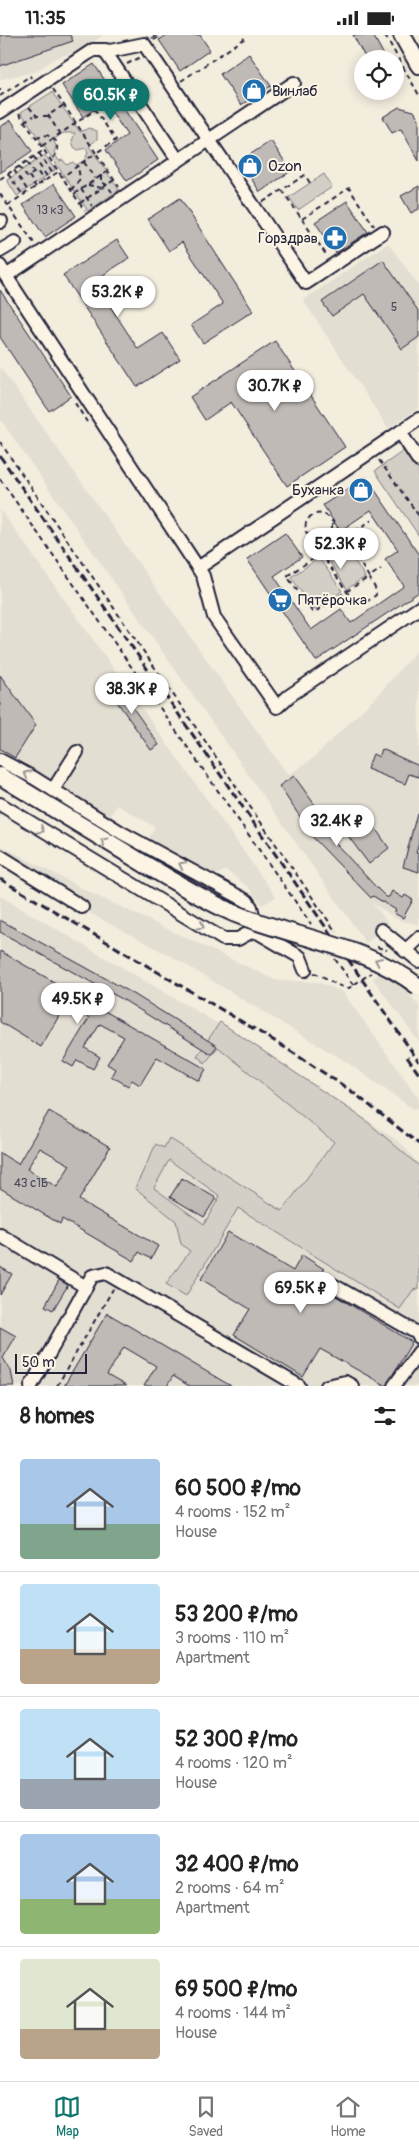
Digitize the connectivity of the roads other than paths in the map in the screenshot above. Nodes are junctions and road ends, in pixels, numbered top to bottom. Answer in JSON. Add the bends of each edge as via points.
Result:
{"nodes":[{"id":1,"x":402,"y":35,"type":"edge"},
{"id":2,"x":104,"y":50,"type":"junction"},
{"id":3,"x":419,"y":65,"type":"edge"},
{"id":4,"x":294,"y":83,"type":"dead end"},
{"id":5,"x":0,"y":112,"type":"edge"},
{"id":6,"x":209,"y":140,"type":"junction"},
{"id":7,"x":178,"y":160,"type":"junction"},
{"id":8,"x":381,"y":233,"type":"road end"},
{"id":9,"x":15,"y":241,"type":"dead end"},
{"id":10,"x":0,"y":251,"type":"edge"},
{"id":11,"x":3,"y":271,"type":"edge"},
{"id":12,"x":419,"y":419,"type":"edge"},
{"id":13,"x":400,"y":432,"type":"junction"},
{"id":14,"x":419,"y":461,"type":"edge"},
{"id":15,"x":198,"y":568,"type":"junction"},
{"id":16,"x":419,"y":608,"type":"edge"},
{"id":17,"x":77,"y":752,"type":"dead end"},
{"id":18,"x":0,"y":761,"type":"edge"},
{"id":19,"x":0,"y":775,"type":"edge"},
{"id":20,"x":53,"y":789,"type":"junction"},
{"id":21,"x":0,"y":804,"type":"edge"},
{"id":22,"x":0,"y":856,"type":"edge"},
{"id":23,"x":82,"y":907,"type":"dead end"},
{"id":24,"x":250,"y":930,"type":"junction"},
{"id":25,"x":381,"y":930,"type":"dead end"},
{"id":26,"x":419,"y":938,"type":"edge"},
{"id":27,"x":403,"y":950,"type":"junction"},
{"id":28,"x":419,"y":961,"type":"edge"},
{"id":29,"x":305,"y":970,"type":"road end"},
{"id":30,"x":419,"y":987,"type":"edge"},
{"id":31,"x":0,"y":1235,"type":"edge"},
{"id":32,"x":332,"y":1285,"type":"dead end"},
{"id":33,"x":86,"y":1287,"type":"junction"},
{"id":34,"x":419,"y":1337,"type":"edge"},
{"id":35,"x":419,"y":1352,"type":"edge"},
{"id":36,"x":31,"y":1386,"type":"edge"},
{"id":37,"x":299,"y":1386,"type":"edge"},
{"id":38,"x":328,"y":1386,"type":"edge"},
{"id":39,"x":352,"y":1386,"type":"edge"},
{"id":40,"x":394,"y":1386,"type":"edge"}],
"edges":[{"from":1,"to":3,"type":"main road"},
{"from":2,"to":5,"type":"street","via":[[93,50]]},
{"from":2,"to":6,"type":"street","via":[[144,43]]},
{"from":2,"to":7,"type":"street"},
{"from":4,"to":6,"type":"street"},
{"from":6,"to":7,"type":"street"},
{"from":6,"to":8,"type":"street","via":[[306,283]]},
{"from":7,"to":11,"type":"street","via":[[92,214],[40,253]]},
{"from":9,"to":10,"type":"street"},
{"from":11,"to":15,"type":"street"},
{"from":12,"to":13,"type":"street"},
{"from":13,"to":14,"type":"street"},
{"from":13,"to":15,"type":"street"},
{"from":15,"to":16,"type":"street","via":[[214,617],[277,707]]},
{"from":17,"to":20,"type":"street"},
{"from":20,"to":18,"type":"street","one_way":true},
{"from":30,"to":19,"type":"main road","one_way":true,"bridge":true,"via":[[388,966],[355,951],[236,914],[146,865]]},
{"from":24,"to":20,"type":"street","one_way":true,"via":[[254,923],[253,911],[244,899],[122,833]]},
{"from":21,"to":24,"type":"street","one_way":true,"via":[[219,937],[234,940],[242,938]]},
{"from":22,"to":23,"type":"street"},
{"from":24,"to":29,"type":"street","via":[[300,957]]},
{"from":25,"to":27,"type":"street"},
{"from":26,"to":27,"type":"street"},
{"from":27,"to":28,"type":"street"},
{"from":31,"to":33,"type":"street"},
{"from":32,"to":34,"type":"street"},
{"from":33,"to":36,"type":"street"},
{"from":33,"to":37,"type":"street","via":[[92,1276],[106,1273]]},
{"from":35,"to":40,"type":"street"},
{"from":38,"to":39,"type":"street","via":[[345,1382]]}]}
